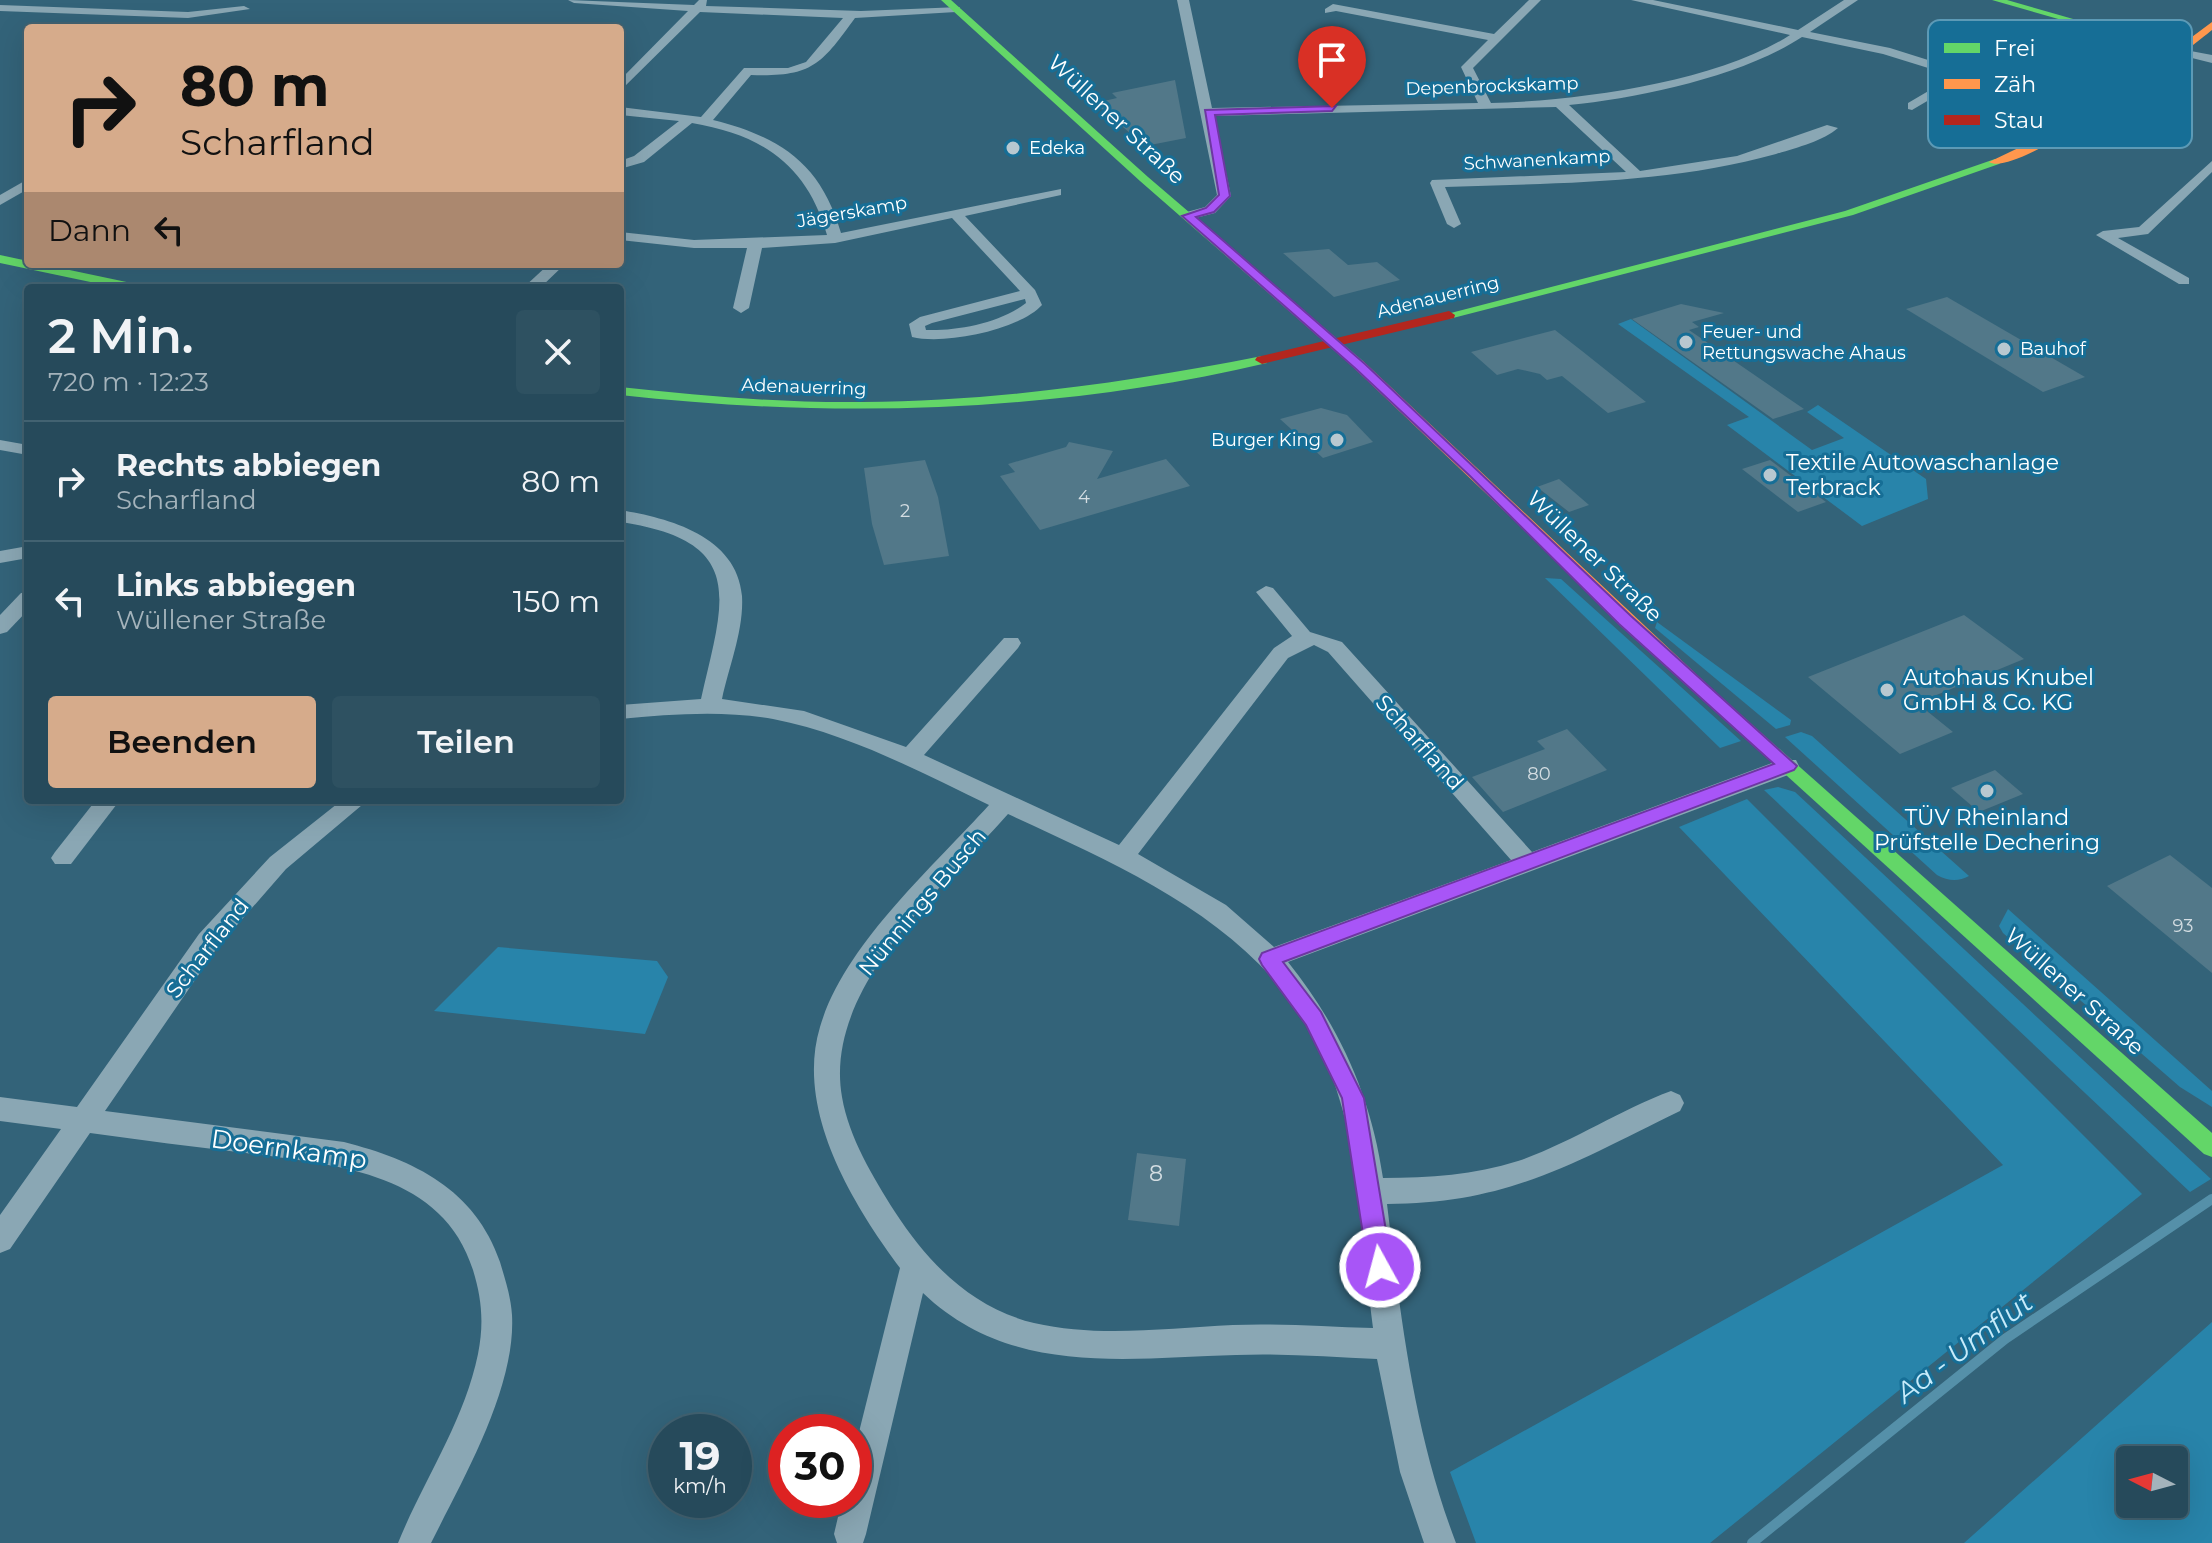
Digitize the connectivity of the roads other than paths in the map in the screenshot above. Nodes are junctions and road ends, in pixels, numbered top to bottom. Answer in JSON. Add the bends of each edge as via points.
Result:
{"nodes":[{"id":1,"x":574,"y":0,"type":"edge"},
{"id":2,"x":1183,"y":0,"type":"edge"},
{"id":3,"x":1535,"y":0,"type":"edge"},
{"id":4,"x":1637,"y":0,"type":"edge"},
{"id":5,"x":1852,"y":0,"type":"edge"},
{"id":6,"x":1997,"y":0,"type":"edge"},
{"id":7,"x":702,"y":4,"type":"edge"},
{"id":8,"x":951,"y":4,"type":"edge"},
{"id":9,"x":245,"y":5,"type":"edge"},
{"id":10,"x":3,"y":10,"type":"edge"},
{"id":11,"x":1329,"y":11,"type":"dead end"},
{"id":12,"x":851,"y":16,"type":"junction"},
{"id":13,"x":254,"y":19,"type":"dead end"},
{"id":14,"x":2069,"y":20,"type":"edge"},
{"id":15,"x":2212,"y":25,"type":"edge"},
{"id":16,"x":1801,"y":33,"type":"junction"},
{"id":17,"x":1495,"y":38,"type":"junction"},
{"id":18,"x":2192,"y":44,"type":"edge"},
{"id":19,"x":2192,"y":54,"type":"edge"},
{"id":20,"x":2212,"y":59,"type":"edge"},
{"id":21,"x":1928,"y":64,"type":"edge"},
{"id":22,"x":624,"y":83,"type":"edge"},
{"id":23,"x":1928,"y":97,"type":"edge"},
{"id":24,"x":1559,"y":103,"type":"junction"},
{"id":25,"x":1486,"y":106,"type":"junction"},
{"id":26,"x":1912,"y":106,"type":"dead end"},
{"id":27,"x":624,"y":111,"type":"edge"},
{"id":28,"x":1209,"y":112,"type":"junction"},
{"id":29,"x":697,"y":120,"type":"junction"},
{"id":30,"x":1832,"y":128,"type":"dead end"},
{"id":31,"x":2031,"y":148,"type":"edge"},
{"id":32,"x":624,"y":164,"type":"edge"},
{"id":33,"x":2212,"y":165,"type":"edge"},
{"id":34,"x":1635,"y":173,"type":"junction"},
{"id":35,"x":24,"y":186,"type":"edge"},
{"id":36,"x":1056,"y":192,"type":"dead end"},
{"id":37,"x":0,"y":201,"type":"edge"},
{"id":38,"x":956,"y":214,"type":"junction"},
{"id":39,"x":1188,"y":216,"type":"junction"},
{"id":40,"x":1454,"y":224,"type":"dead end"},
{"id":41,"x":2143,"y":231,"type":"junction"},
{"id":42,"x":624,"y":236,"type":"edge"},
{"id":43,"x":835,"y":239,"type":"junction"},
{"id":44,"x":755,"y":245,"type":"junction"},
{"id":45,"x":2128,"y":252,"type":"junction"},
{"id":46,"x":0,"y":259,"type":"edge"},
{"id":47,"x":24,"y":264,"type":"edge"},
{"id":48,"x":42,"y":268,"type":"edge"},
{"id":49,"x":554,"y":268,"type":"edge"},
{"id":50,"x":2184,"y":281,"type":"dead end"},
{"id":51,"x":117,"y":284,"type":"edge"},
{"id":52,"x":536,"y":284,"type":"edge"},
{"id":53,"x":1030,"y":293,"type":"junction"},
{"id":54,"x":741,"y":308,"type":"dead end"},
{"id":55,"x":1335,"y":343,"type":"junction"},
{"id":56,"x":624,"y":391,"type":"edge"},
{"id":57,"x":0,"y":445,"type":"edge"},
{"id":58,"x":24,"y":449,"type":"edge"},
{"id":59,"x":624,"y":517,"type":"edge"},
{"id":60,"x":24,"y":553,"type":"edge"},
{"id":61,"x":0,"y":557,"type":"edge"},
{"id":62,"x":1266,"y":592,"type":"dead end"},
{"id":63,"x":24,"y":602,"type":"edge"},
{"id":64,"x":0,"y":627,"type":"edge"},
{"id":65,"x":1303,"y":637,"type":"junction"},
{"id":66,"x":1011,"y":643,"type":"dead end"},
{"id":67,"x":710,"y":705,"type":"junction"},
{"id":68,"x":624,"y":712,"type":"edge"},
{"id":69,"x":909,"y":758,"type":"junction"},
{"id":70,"x":1788,"y":766,"type":"junction"},
{"id":71,"x":1005,"y":803,"type":"junction"},
{"id":72,"x":106,"y":804,"type":"edge"},
{"id":73,"x":349,"y":804,"type":"edge"},
{"id":74,"x":1122,"y":857,"type":"junction"},
{"id":75,"x":63,"y":858,"type":"dead end"},
{"id":76,"x":1528,"y":863,"type":"junction"},
{"id":77,"x":1269,"y":959,"type":"junction"},
{"id":78,"x":1671,"y":1103,"type":"dead end"},
{"id":79,"x":0,"y":1109,"type":"edge"},
{"id":80,"x":84,"y":1119,"type":"junction"},
{"id":81,"x":2212,"y":1147,"type":"edge"},
{"id":82,"x":1371,"y":1191,"type":"junction"},
{"id":83,"x":0,"y":1239,"type":"edge"},
{"id":84,"x":915,"y":1266,"type":"junction"},
{"id":85,"x":1393,"y":1344,"type":"junction"},
{"id":86,"x":850,"y":1534,"type":"dead end"},
{"id":87,"x":414,"y":1543,"type":"edge"},
{"id":88,"x":1440,"y":1543,"type":"edge"}],
"edges":[{"from":1,"to":7,"type":"street"},
{"from":2,"to":28,"type":"street"},
{"from":3,"to":17,"type":"street"},
{"from":4,"to":16,"type":"street"},
{"from":5,"to":16,"type":"street","name":"Depenbrockskamp"},
{"from":6,"to":14,"type":"main road"},
{"from":7,"to":12,"type":"street"},
{"from":7,"to":22,"type":"street"},
{"from":8,"to":12,"type":"street"},
{"from":8,"to":39,"type":"main road","name":"Wüllener Straße"},
{"from":9,"to":10,"type":"street","via":[[177,15]]},
{"from":9,"to":13,"type":"street"},
{"from":11,"to":17,"type":"street","via":[[1333,7]]},
{"from":12,"to":29,"type":"street","via":[[811,67],[786,73],[748,71]]},
{"from":15,"to":18,"type":"main road","name":"Adenauerring"},
{"from":16,"to":21,"type":"street"},
{"from":16,"to":24,"type":"street","name":"Depenbrockskamp","via":[[1730,68],[1643,90]]},
{"from":17,"to":25,"type":"street","via":[[1467,67]]},
{"from":19,"to":20,"type":"street"},
{"from":23,"to":26,"type":"street"},
{"from":24,"to":25,"type":"street","name":"Depenbrockskamp"},
{"from":24,"to":34,"type":"street","name":"Schwanenkamp"},
{"from":25,"to":28,"type":"street","name":"Depenbrockskamp"},
{"from":27,"to":29,"type":"street"},
{"from":28,"to":39,"type":"street","via":[[1224,196],[1210,210]]},
{"from":29,"to":32,"type":"street"},
{"from":29,"to":43,"type":"street","via":[[752,137],[788,156],[815,185]]},
{"from":30,"to":34,"type":"street","name":"Schwanenkamp","via":[[1746,157]]},
{"from":31,"to":55,"type":"main road","name":"Adenauerring","via":[[1911,193],[1747,239]]},
{"from":33,"to":41,"type":"street"},
{"from":34,"to":40,"type":"street","name":"Schwanenkamp","via":[[1437,183]]},
{"from":35,"to":37,"type":"street"},
{"from":36,"to":38,"type":"street","name":"Jägerskamp"},
{"from":38,"to":43,"type":"street","name":"Jägerskamp"},
{"from":38,"to":53,"type":"street"},
{"from":39,"to":55,"type":"main road","name":"Wüllener Straße"},
{"from":41,"to":45,"type":"street","via":[[2140,250]]},
{"from":41,"to":45,"type":"street","via":[[2103,235]]},
{"from":42,"to":44,"type":"street","name":"Jägerskamp"},
{"from":43,"to":44,"type":"street","name":"Jägerskamp"},
{"from":44,"to":54,"type":"street"},
{"from":45,"to":50,"type":"street"},
{"from":46,"to":47,"type":"main road"},
{"from":48,"to":51,"type":"main road"},
{"from":49,"to":52,"type":"street"},
{"from":53,"to":53,"type":"street","via":[[1034,305],[1018,316],[937,337],[915,329],[926,320]]},
{"from":55,"to":56,"type":"main road","name":"Adenauerring","via":[[1110,389],[923,407],[767,408]]},
{"from":55,"to":70,"type":"main road","name":"Wüllener Straße","via":[[1625,620]]},
{"from":57,"to":58,"type":"street"},
{"from":59,"to":67,"type":"street","via":[[662,524],[698,541],[729,579],[730,611]]},
{"from":60,"to":61,"type":"street"},
{"from":62,"to":65,"type":"street","name":"Scharfland"},
{"from":63,"to":64,"type":"street"},
{"from":65,"to":74,"type":"street","via":[[1281,653]]},
{"from":65,"to":76,"type":"street","name":"Scharfland","via":[[1320,637],[1335,647]]},
{"from":66,"to":69,"type":"street"},
{"from":67,"to":68,"type":"street"},
{"from":67,"to":69,"type":"street","via":[[802,719]]},
{"from":69,"to":71,"type":"street"},
{"from":70,"to":76,"type":"street"},
{"from":70,"to":81,"type":"main road","name":"Wüllener Straße"},
{"from":71,"to":74,"type":"street"},
{"from":71,"to":84,"type":"street","name":"Nünnings Busch","via":[[878,951],[836,1017],[827,1064],[831,1109],[852,1162]]},
{"from":72,"to":75,"type":"street"},
{"from":73,"to":80,"type":"street","name":"Scharfland","via":[[278,863],[208,941]]},
{"from":74,"to":77,"type":"street","via":[[1212,909]]},
{"from":76,"to":77,"type":"street"},
{"from":77,"to":82,"type":"street","via":[[1313,1018],[1353,1098]]},
{"from":78,"to":82,"type":"street","via":[[1511,1176],[1428,1191]]},
{"from":79,"to":80,"type":"street"},
{"from":80,"to":83,"type":"street","name":"Scharfland"},
{"from":80,"to":87,"type":"street","name":"Doernkamp","via":[[384,1164],[434,1188],[465,1220],[486,1258],[498,1326],[469,1426]]},
{"from":82,"to":85,"type":"street"},
{"from":84,"to":85,"type":"street","name":"Nünnings Busch","via":[[968,1312],[999,1328],[1062,1343]]},
{"from":84,"to":86,"type":"street"},
{"from":85,"to":88,"type":"street","via":[[1401,1420],[1419,1492]]}]}
